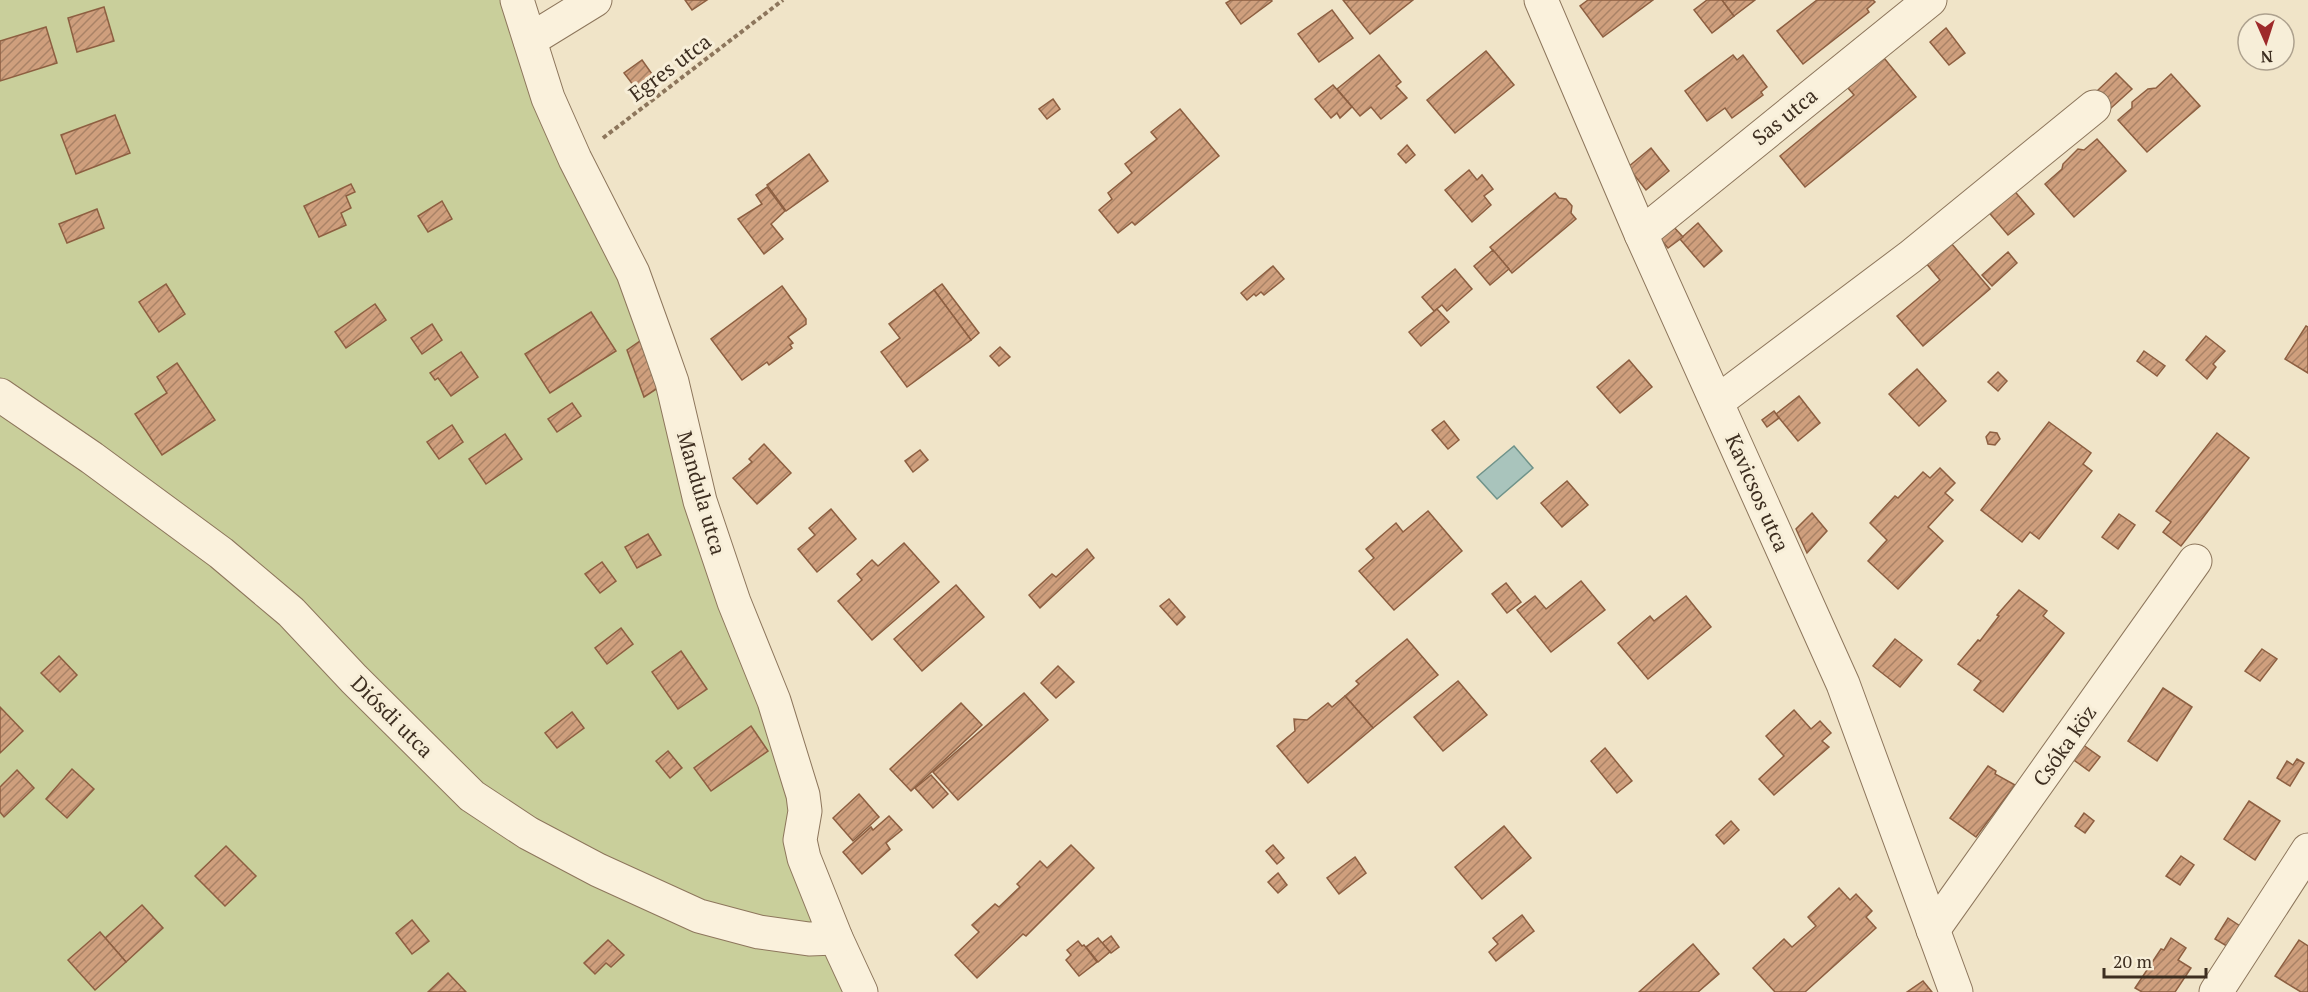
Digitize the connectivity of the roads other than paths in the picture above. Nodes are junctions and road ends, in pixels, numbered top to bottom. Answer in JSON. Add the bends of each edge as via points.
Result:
{"nodes":[{"id":1,"x":517,"y":0,"type":"edge"},
{"id":2,"x":595,"y":0,"type":"edge"},
{"id":3,"x":1541,"y":0,"type":"edge"},
{"id":4,"x":1930,"y":0,"type":"edge"},
{"id":5,"x":530,"y":40,"type":"junction"},
{"id":6,"x":2094,"y":107,"type":"dead end"},
{"id":7,"x":1641,"y":234,"type":"junction"},
{"id":8,"x":0,"y":395,"type":"edge"},
{"id":9,"x":1717,"y":402,"type":"junction"},
{"id":10,"x":2195,"y":561,"type":"dead end"},
{"id":11,"x":2308,"y":850,"type":"edge"},
{"id":12,"x":1933,"y":930,"type":"junction"},
{"id":13,"x":836,"y":938,"type":"junction"},
{"id":14,"x":861,"y":992,"type":"edge"},
{"id":15,"x":1956,"y":992,"type":"edge"},
{"id":16,"x":2216,"y":992,"type":"edge"}],
"edges":[{"from":1,"to":5,"type":"street","name":"Mandula utca"},
{"from":2,"to":5,"type":"street"},
{"from":3,"to":7,"type":"street","name":"Kavicsos utca"},
{"from":4,"to":7,"type":"street","name":"Sas utca"},
{"from":5,"to":13,"type":"street","name":"Mandula utca","via":[[548,98],[633,273],[672,382],[700,501],[734,602],[774,701],[803,795],[802,849]]},
{"from":6,"to":9,"type":"street","via":[[1910,257]]},
{"from":7,"to":9,"type":"street","name":"Kavicsos utca"},
{"from":8,"to":13,"type":"street","name":"Diósdi utca","via":[[221,553],[291,612],[472,796],[528,833],[699,916],[759,932],[809,939]]},
{"from":9,"to":12,"type":"street","name":"Kavicsos utca","via":[[1843,684]]},
{"from":10,"to":12,"type":"street","name":"Csóka köz"},
{"from":11,"to":16,"type":"street"},
{"from":12,"to":15,"type":"street","name":"Kavicsos utca"},
{"from":13,"to":14,"type":"street","name":"Mandula utca"}]}
